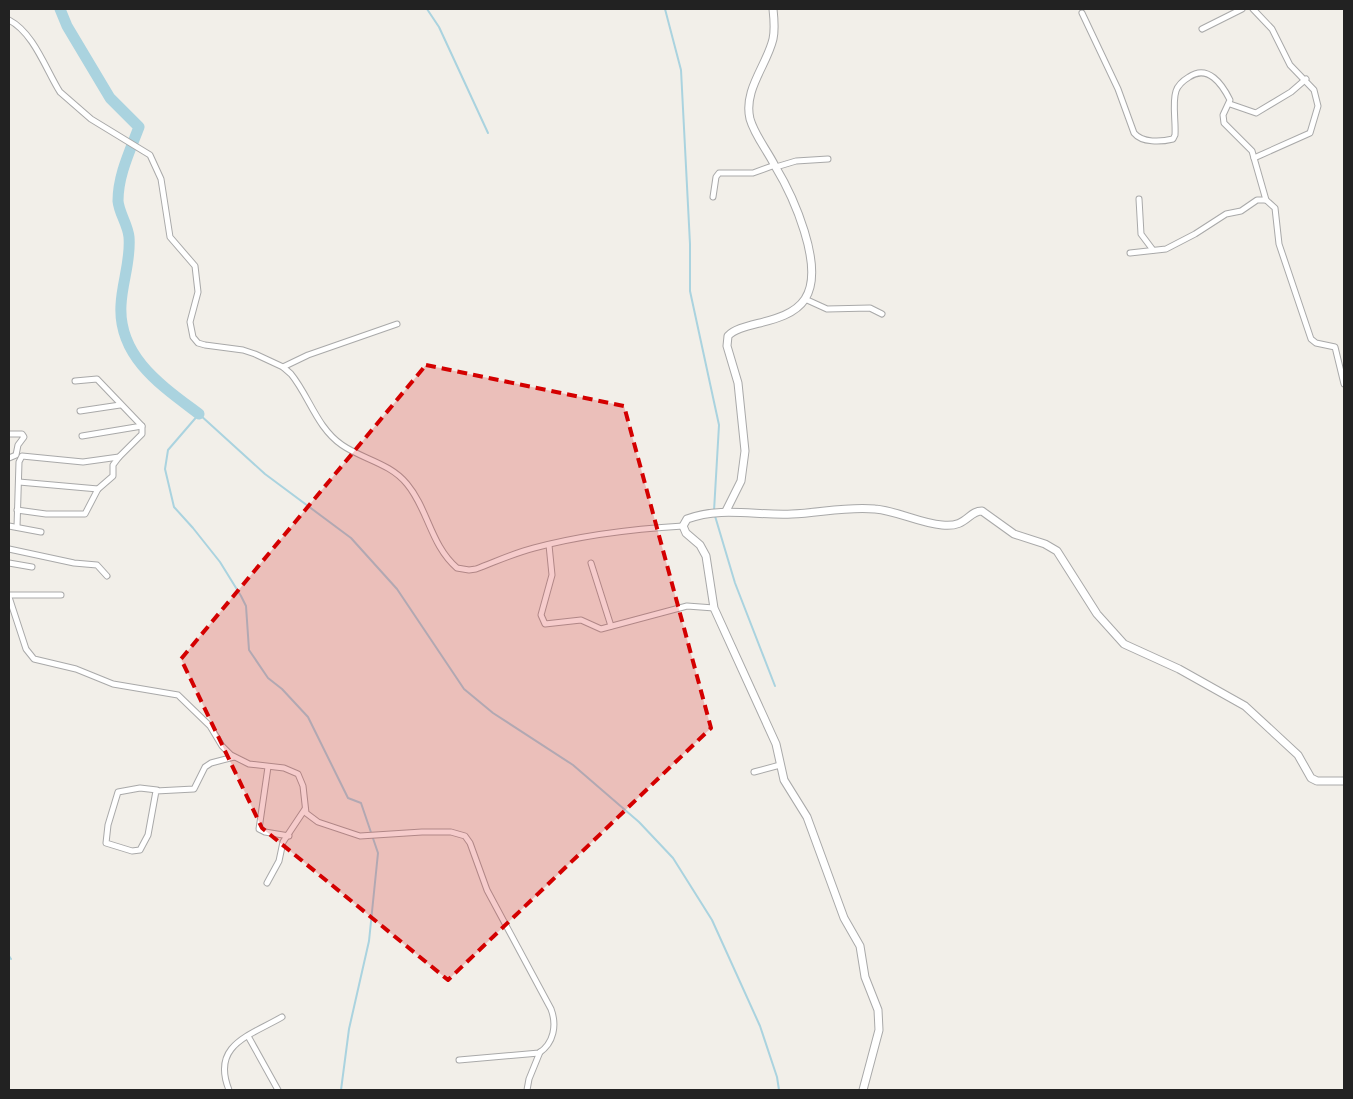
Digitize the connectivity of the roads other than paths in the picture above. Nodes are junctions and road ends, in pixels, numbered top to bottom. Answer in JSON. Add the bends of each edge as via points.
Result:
{"nodes":[{"id":1,"x":773,"y":9,"type":"edge"},
{"id":2,"x":1242,"y":9,"type":"edge"},
{"id":3,"x":1253,"y":9,"type":"edge"},
{"id":4,"x":1082,"y":13,"type":"dead end"},
{"id":5,"x":9,"y":20,"type":"edge"},
{"id":6,"x":1202,"y":29,"type":"dead end"},
{"id":7,"x":1306,"y":79,"type":"junction"},
{"id":8,"x":1230,"y":104,"type":"junction"},
{"id":9,"x":1254,"y":158,"type":"junction"},
{"id":10,"x":828,"y":159,"type":"dead end"},
{"id":11,"x":776,"y":166,"type":"junction"},
{"id":12,"x":713,"y":197,"type":"dead end"},
{"id":13,"x":1139,"y":199,"type":"dead end"},
{"id":14,"x":1266,"y":200,"type":"junction"},
{"id":15,"x":1153,"y":250,"type":"junction"},
{"id":16,"x":1130,"y":253,"type":"dead end"},
{"id":17,"x":805,"y":299,"type":"junction"},
{"id":18,"x":882,"y":314,"type":"dead end"},
{"id":19,"x":397,"y":324,"type":"dead end"},
{"id":20,"x":283,"y":367,"type":"junction"},
{"id":21,"x":75,"y":381,"type":"dead end"},
{"id":22,"x":1344,"y":384,"type":"edge"},
{"id":23,"x":120,"y":405,"type":"junction"},
{"id":24,"x":80,"y":411,"type":"dead end"},
{"id":25,"x":142,"y":426,"type":"junction"},
{"id":26,"x":9,"y":434,"type":"edge"},
{"id":27,"x":82,"y":436,"type":"dead end"},
{"id":28,"x":119,"y":457,"type":"junction"},
{"id":29,"x":9,"y":458,"type":"edge"},
{"id":30,"x":18,"y":482,"type":"junction"},
{"id":31,"x":98,"y":489,"type":"junction"},
{"id":32,"x":17,"y":510,"type":"junction"},
{"id":33,"x":722,"y":512,"type":"junction"},
{"id":34,"x":9,"y":526,"type":"edge"},
{"id":35,"x":683,"y":526,"type":"junction"},
{"id":36,"x":17,"y":527,"type":"junction"},
{"id":37,"x":41,"y":532,"type":"dead end"},
{"id":38,"x":548,"y":545,"type":"junction"},
{"id":39,"x":9,"y":549,"type":"edge"},
{"id":40,"x":9,"y":563,"type":"edge"},
{"id":41,"x":592,"y":563,"type":"dead end"},
{"id":42,"x":32,"y":567,"type":"dead end"},
{"id":43,"x":107,"y":576,"type":"dead end"},
{"id":44,"x":61,"y":595,"type":"dead end"},
{"id":45,"x":9,"y":596,"type":"edge"},
{"id":46,"x":714,"y":608,"type":"junction"},
{"id":47,"x":611,"y":626,"type":"junction"},
{"id":48,"x":234,"y":757,"type":"junction"},
{"id":49,"x":780,"y":765,"type":"junction"},
{"id":50,"x":268,"y":767,"type":"junction"},
{"id":51,"x":754,"y":772,"type":"dead end"},
{"id":52,"x":1344,"y":781,"type":"edge"},
{"id":53,"x":157,"y":790,"type":"junction"},
{"id":54,"x":305,"y":809,"type":"junction"},
{"id":55,"x":289,"y":836,"type":"junction"},
{"id":56,"x":267,"y":883,"type":"dead end"},
{"id":57,"x":282,"y":1017,"type":"dead end"},
{"id":58,"x":248,"y":1036,"type":"junction"},
{"id":59,"x":540,"y":1052,"type":"junction"},
{"id":60,"x":459,"y":1060,"type":"dead end"},
{"id":61,"x":229,"y":1090,"type":"edge"},
{"id":62,"x":278,"y":1090,"type":"edge"},
{"id":63,"x":527,"y":1090,"type":"edge"},
{"id":64,"x":863,"y":1090,"type":"edge"}],
"edges":[{"from":1,"to":11,"type":"street","via":[[773,38],[753,89],[749,114],[755,131]]},
{"from":2,"to":6,"type":"street"},
{"from":3,"to":7,"type":"street","via":[[1272,29],[1290,65]]},
{"from":4,"to":8,"type":"street","via":[[1138,138],[1173,139],[1175,93],[1181,83],[1193,74],[1206,72],[1212,75],[1227,94]]},
{"from":5,"to":20,"type":"street","via":[[26,36],[67,99],[91,119],[150,155],[161,179],[170,237],[195,266],[198,292],[190,322],[193,338],[206,345],[243,350]]},
{"from":7,"to":8,"type":"street","via":[[1256,113]]},
{"from":7,"to":9,"type":"street","via":[[1314,90],[1318,105],[1311,132]]},
{"from":8,"to":9,"type":"street","via":[[1223,114],[1224,123],[1248,147]]},
{"from":9,"to":14,"type":"street"},
{"from":10,"to":11,"type":"street"},
{"from":11,"to":12,"type":"street","via":[[753,173],[719,173]]},
{"from":11,"to":17,"type":"street","via":[[792,199],[810,252],[811,272]]},
{"from":13,"to":15,"type":"street","via":[[1141,234]]},
{"from":14,"to":15,"type":"street","via":[[1257,200],[1241,211],[1226,214],[1170,247]]},
{"from":14,"to":22,"type":"street","via":[[1275,208],[1279,244],[1311,339],[1335,347]]},
{"from":15,"to":16,"type":"street"},
{"from":17,"to":18,"type":"street","via":[[827,309],[870,308]]},
{"from":17,"to":33,"type":"street","via":[[776,318],[734,330],[728,336],[727,346],[738,384],[745,451],[741,481]]},
{"from":19,"to":20,"type":"street"},
{"from":20,"to":38,"type":"street","via":[[300,385],[330,434],[342,444],[391,470],[406,483],[438,543],[457,568],[476,569],[525,550]]},
{"from":21,"to":23,"type":"street","via":[[97,379]]},
{"from":23,"to":24,"type":"street"},
{"from":23,"to":25,"type":"street"},
{"from":25,"to":27,"type":"street"},
{"from":25,"to":28,"type":"street","via":[[142,434]]},
{"from":26,"to":29,"type":"street","via":[[22,434],[24,437],[16,455]]},
{"from":28,"to":30,"type":"street","via":[[83,462],[22,456]]},
{"from":28,"to":31,"type":"street","via":[[112,476]]},
{"from":30,"to":31,"type":"street"},
{"from":30,"to":32,"type":"street"},
{"from":31,"to":32,"type":"street","via":[[85,514]]},
{"from":32,"to":36,"type":"street"},
{"from":33,"to":35,"type":"street","via":[[686,519]]},
{"from":33,"to":52,"type":"street","via":[[792,514],[873,508],[949,526],[961,524],[974,513],[982,511],[1014,534],[1057,551],[1097,614],[1124,644],[1169,664],[1245,706],[1298,755],[1311,778],[1316,781]]},
{"from":34,"to":36,"type":"street"},
{"from":35,"to":38,"type":"street","via":[[612,533]]},
{"from":35,"to":46,"type":"street","via":[[706,556]]},
{"from":36,"to":37,"type":"street"},
{"from":38,"to":47,"type":"street","via":[[552,575],[541,615],[543,623],[576,620],[601,629]]},
{"from":39,"to":43,"type":"street","via":[[97,565]]},
{"from":40,"to":42,"type":"street"},
{"from":41,"to":47,"type":"street"},
{"from":44,"to":45,"type":"street"},
{"from":45,"to":48,"type":"street","via":[[26,649],[34,659],[76,669],[113,684],[178,695],[210,726],[222,746]]},
{"from":46,"to":47,"type":"street","via":[[687,606]]},
{"from":46,"to":49,"type":"street","via":[[774,739]]},
{"from":48,"to":50,"type":"street"},
{"from":48,"to":53,"type":"street","via":[[205,767],[192,790]]},
{"from":49,"to":51,"type":"street"},
{"from":49,"to":64,"type":"street","via":[[784,780],[810,824],[844,918],[860,946],[865,978],[878,1010],[879,1030]]},
{"from":50,"to":54,"type":"street","via":[[291,769],[298,774],[303,786]]},
{"from":50,"to":55,"type":"street","via":[[259,829]]},
{"from":53,"to":53,"type":"street","via":[[148,835],[140,850],[132,851],[106,843],[118,792],[140,788]]},
{"from":54,"to":55,"type":"street"},
{"from":54,"to":59,"type":"street","via":[[318,822],[364,836],[451,832],[467,839],[487,890],[553,1014],[554,1030]]},
{"from":55,"to":56,"type":"street","via":[[283,842],[278,862]]},
{"from":57,"to":58,"type":"street"},
{"from":58,"to":61,"type":"street","via":[[232,1047],[225,1060],[224,1078]]},
{"from":58,"to":62,"type":"street"},
{"from":59,"to":60,"type":"street"},
{"from":59,"to":63,"type":"street"}]}
